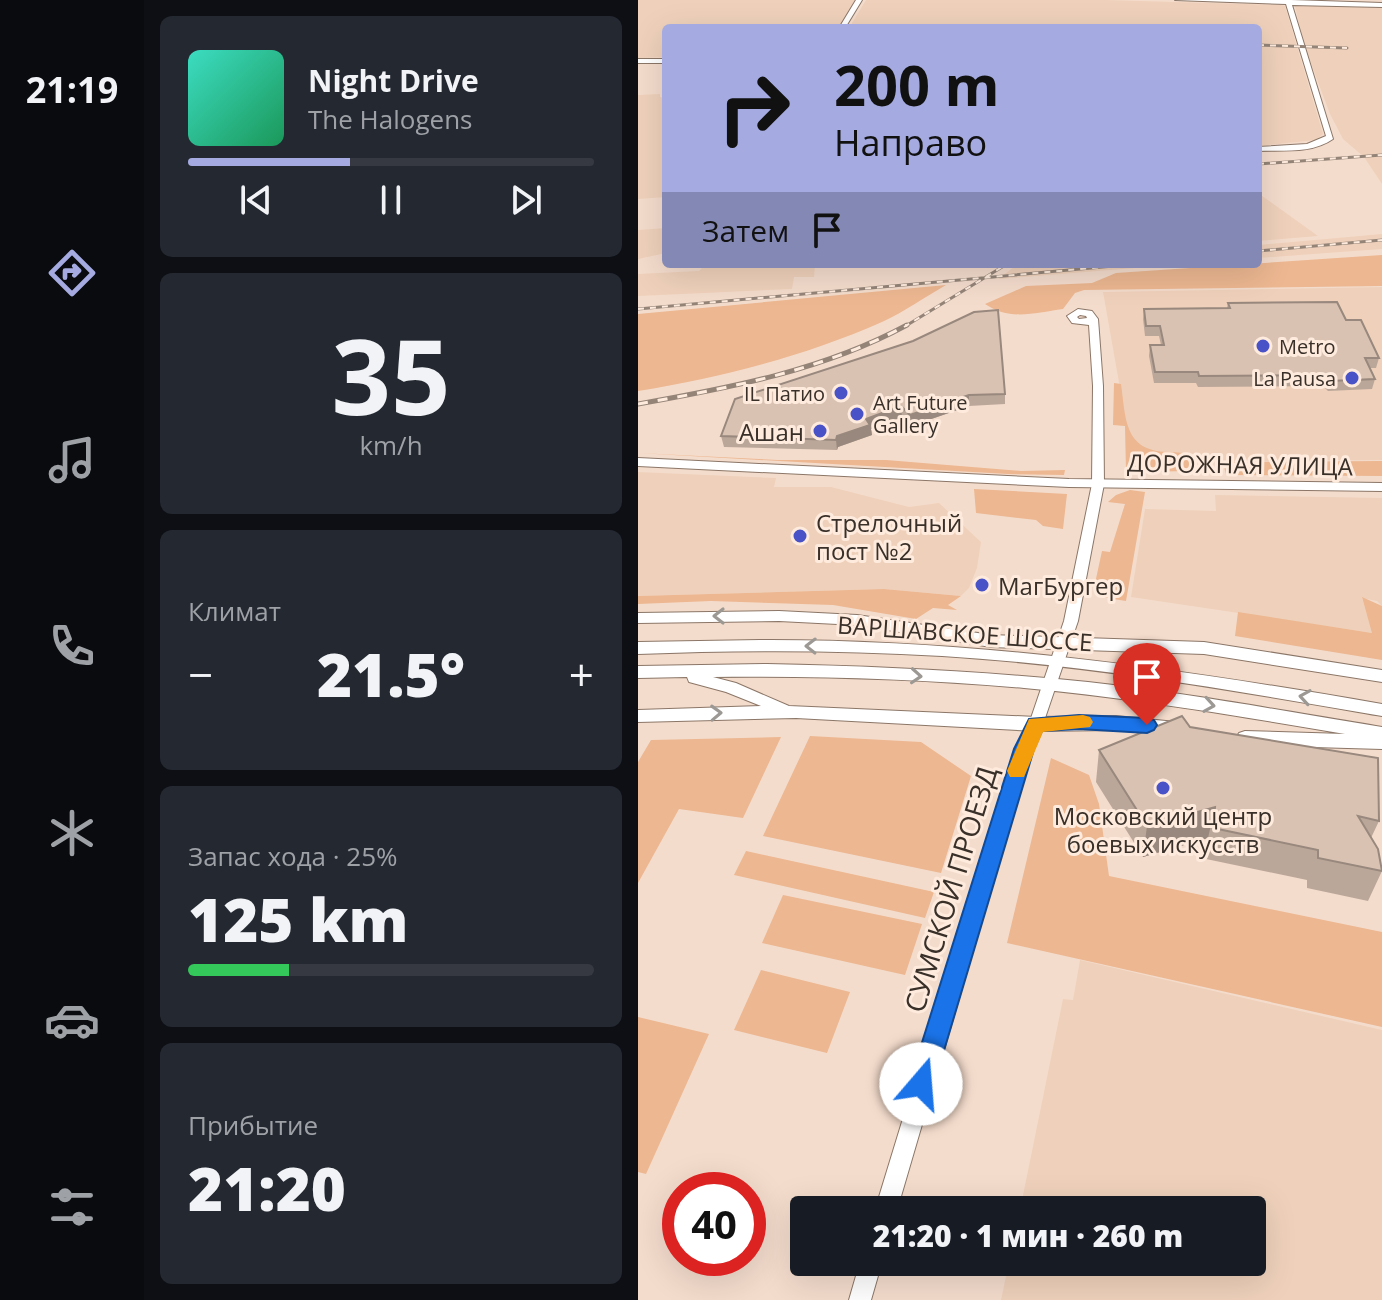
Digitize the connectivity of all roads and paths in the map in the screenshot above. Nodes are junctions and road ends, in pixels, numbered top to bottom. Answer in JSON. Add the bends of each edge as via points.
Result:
{"nodes":[{"id":1,"x":859,"y":0,"type":"edge"},
{"id":2,"x":1178,"y":0,"type":"edge"},
{"id":3,"x":1288,"y":1,"type":"edge"},
{"id":4,"x":1382,"y":5,"type":"edge"},
{"id":5,"x":844,"y":24,"type":"edge"},
{"id":6,"x":638,"y":61,"type":"edge"},
{"id":7,"x":662,"y":61,"type":"edge"},
{"id":8,"x":1262,"y":149,"type":"edge"},
{"id":9,"x":1096,"y":346,"type":"junction"},
{"id":10,"x":638,"y":462,"type":"edge"},
{"id":11,"x":1098,"y":484,"type":"junction"},
{"id":12,"x":1382,"y":487,"type":"edge"},
{"id":13,"x":638,"y":618,"type":"edge"},
{"id":14,"x":638,"y":648,"type":"edge"},
{"id":15,"x":1060,"y":653,"type":"junction"},
{"id":16,"x":670,"y":671,"type":"junction"},
{"id":17,"x":638,"y":672,"type":"edge"},
{"id":18,"x":1382,"y":676,"type":"edge"},
{"id":19,"x":1049,"y":685,"type":"junction"},
{"id":20,"x":1382,"y":710,"type":"edge"},
{"id":21,"x":796,"y":712,"type":"junction"},
{"id":22,"x":638,"y":716,"type":"edge"},
{"id":23,"x":1036,"y":724,"type":"junction"},
{"id":24,"x":1200,"y":733,"type":"edge"},
{"id":25,"x":1382,"y":734,"type":"edge"},
{"id":26,"x":1382,"y":742,"type":"edge"},
{"id":27,"x":1344,"y":760,"type":"edge"},
{"id":28,"x":890,"y":1196,"type":"edge"},
{"id":29,"x":867,"y":1276,"type":"edge"},
{"id":30,"x":872,"y":1276,"type":"edge"},
{"id":31,"x":860,"y":1300,"type":"edge"},
{"id":32,"x":873,"y":1300,"type":"edge"}],
"edges":[{"from":1,"to":5,"type":"street"},
{"from":2,"to":3,"type":"street"},
{"from":3,"to":4,"type":"street"},
{"from":3,"to":8,"type":"street","via":[[1330,137]]},
{"from":6,"to":7,"type":"street"},
{"from":9,"to":9,"type":"street","name":"СУМСКОЙ ПРОЕЗД","via":[[1091,314],[1078,312],[1072,318]]},
{"from":9,"to":11,"type":"street","name":"СУМСКОЙ ПРОЕЗД"},
{"from":10,"to":11,"type":"main road","name":"ДОРОЖНАЯ УЛИЦА"},
{"from":11,"to":12,"type":"main road","name":"ДОРОЖНАЯ УЛИЦА"},
{"from":11,"to":15,"type":"street","name":"СУМСКОЙ ПРОЕЗД"},
{"from":15,"to":13,"type":"main road","one_way":true,"via":[[857,620]]},
{"from":15,"to":14,"type":"main road","name":"ВАРШАВСКОЕ ШОССЕ","one_way":true,"via":[[723,645]]},
{"from":15,"to":18,"type":"main road","via":[[1204,648]]},
{"from":15,"to":19,"type":"street","name":"СУМСКОЙ ПРОЕЗД"},
{"from":20,"to":15,"type":"main road","name":"ВАРШАВСКОЕ ШОССЕ","one_way":true},
{"from":16,"to":17,"type":"main road","name":"ВАРШАВСКОЕ ШОССЕ"},
{"from":16,"to":19,"type":"main road","name":"ВАРШАВСКОЕ ШОССЕ","one_way":true,"via":[[875,674]]},
{"from":16,"to":21,"type":"main road"},
{"from":19,"to":23,"type":"street","name":"СУМСКОЙ ПРОЕЗД"},
{"from":19,"to":25,"type":"main road","name":"ВАРШАВСКОЕ ШОССЕ","one_way":true,"via":[[1152,696]]},
{"from":22,"to":21,"type":"main road","one_way":true},
{"from":21,"to":23,"type":"main road"},
{"from":23,"to":24,"type":"main road","via":[[1116,723]]},
{"from":23,"to":28,"type":"street","name":"СУМСКОЙ ПРОЕЗД","via":[[1019,764]]},
{"from":26,"to":27,"type":"main road","via":[[1227,737]]},
{"from":29,"to":31,"type":"street"},
{"from":30,"to":32,"type":"street"}]}
